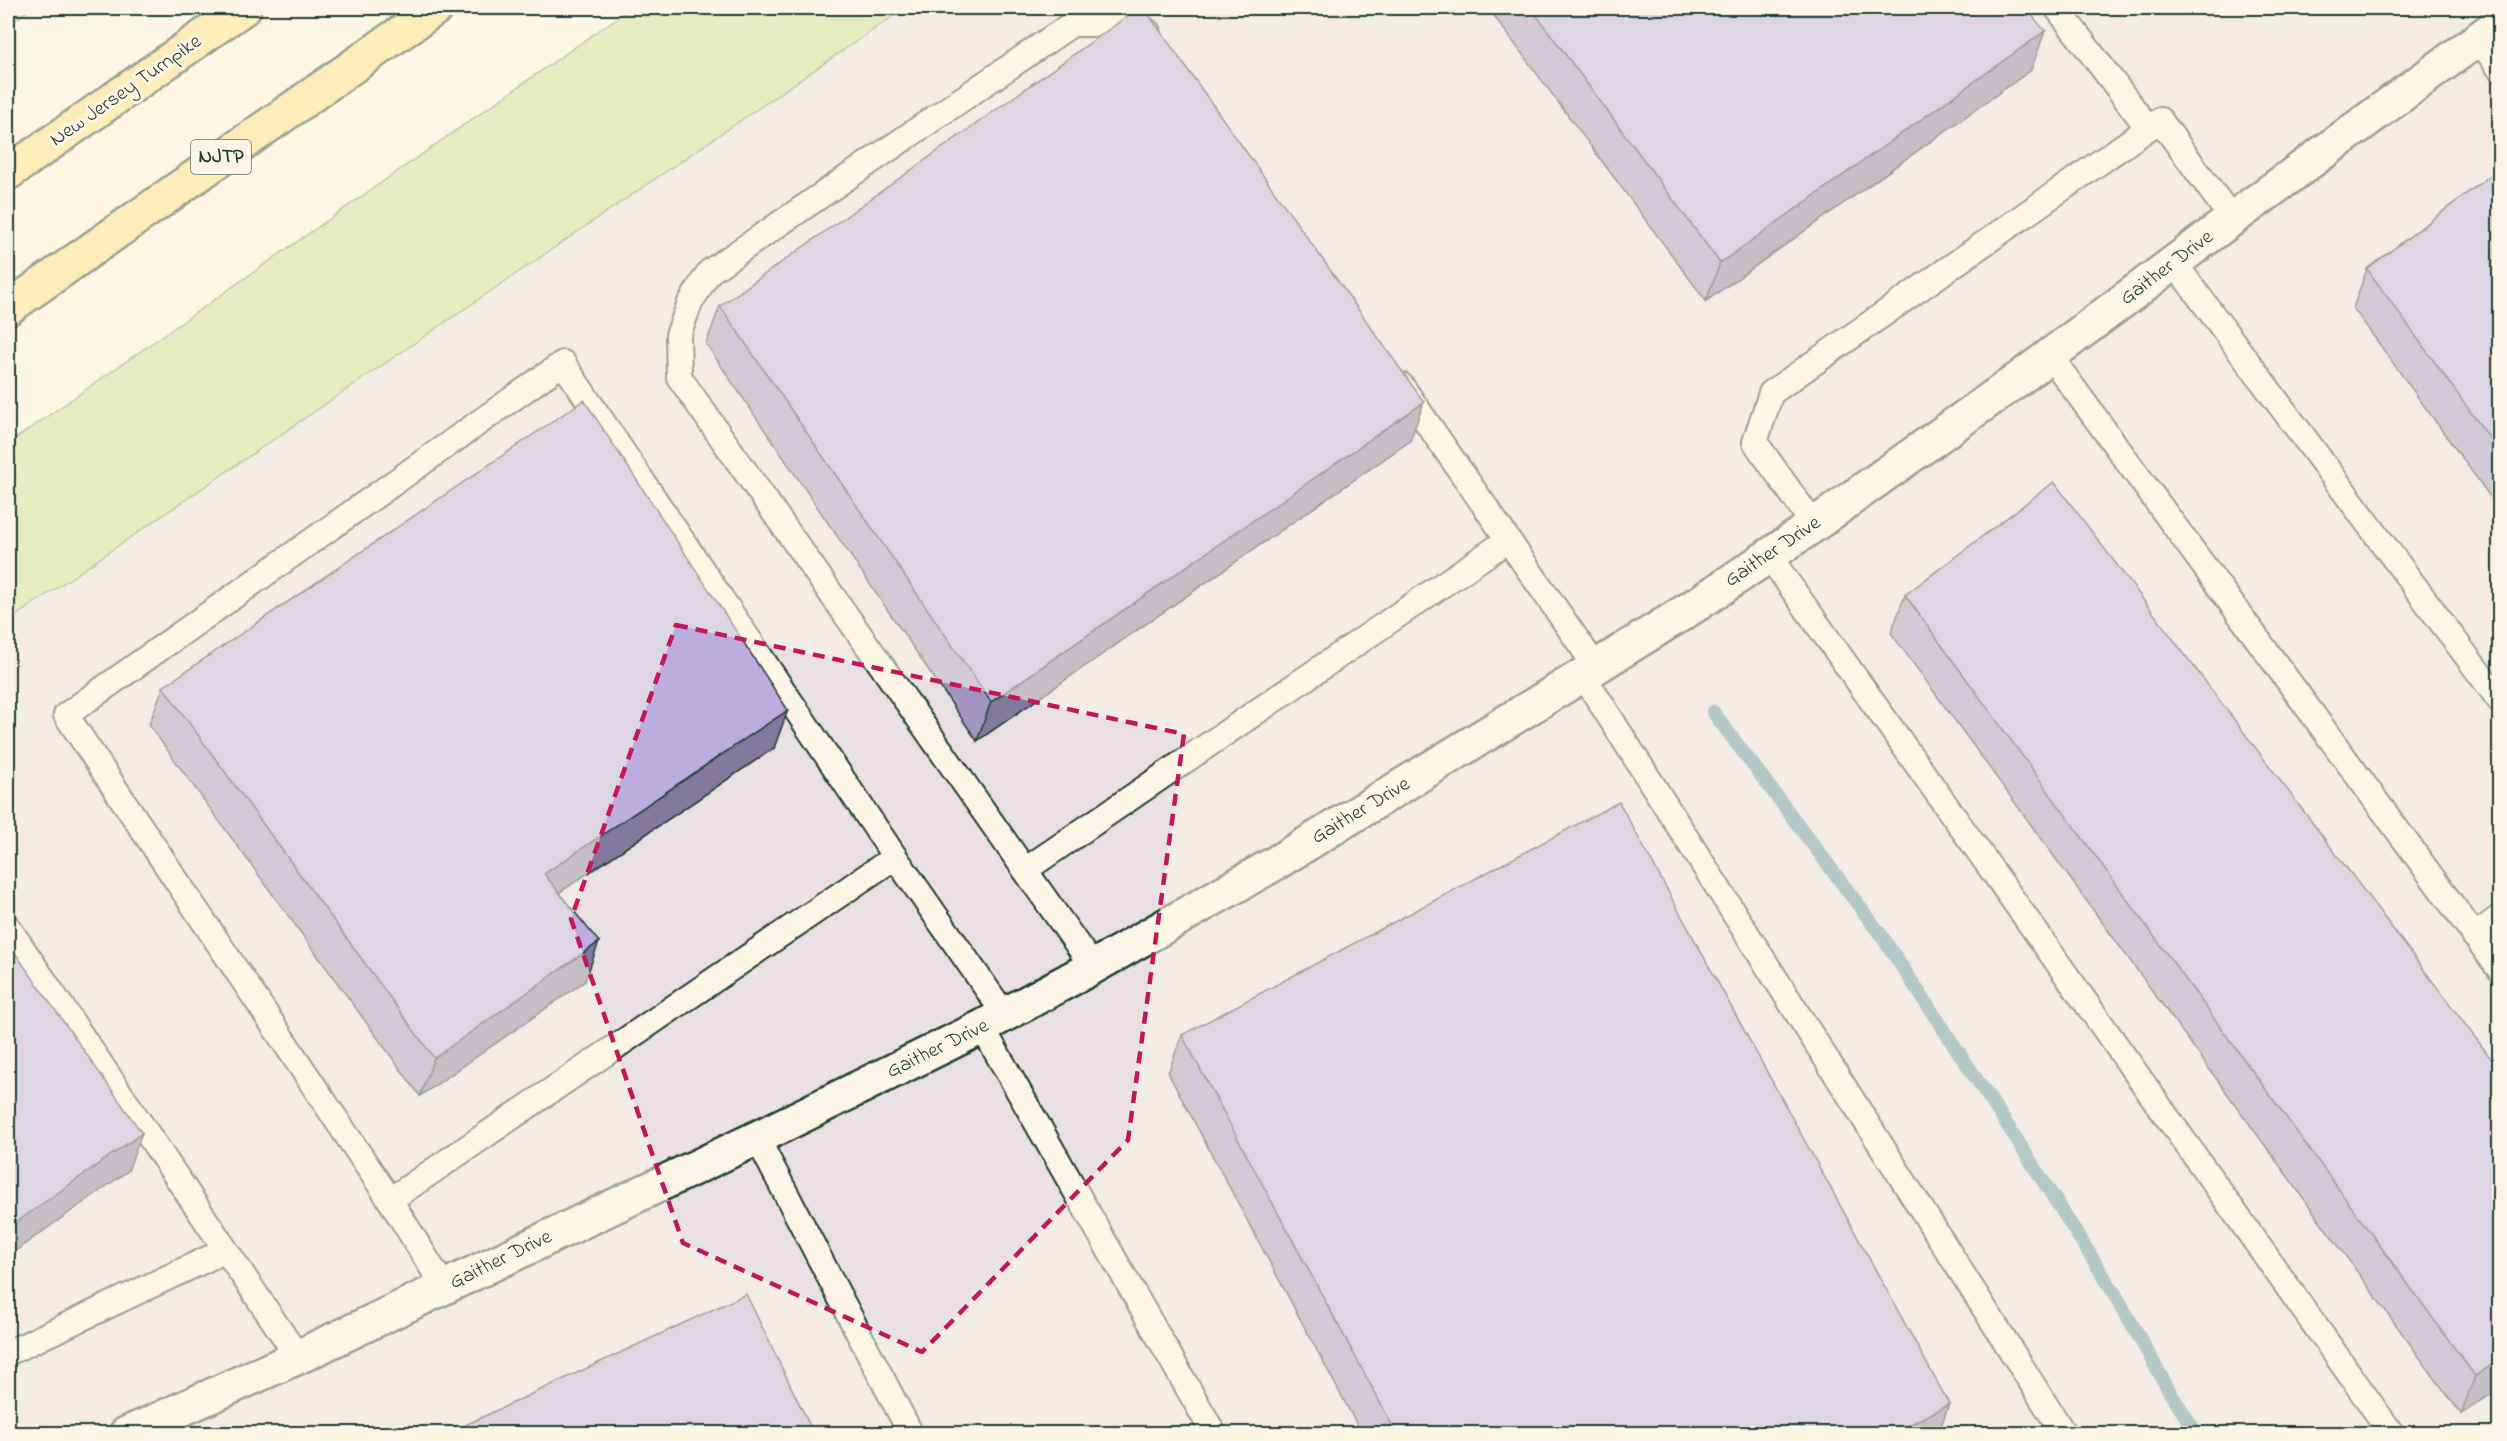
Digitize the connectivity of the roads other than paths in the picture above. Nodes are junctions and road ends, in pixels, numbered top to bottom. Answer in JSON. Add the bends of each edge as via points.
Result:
{"nodes":[{"id":1,"x":244,"y":8,"type":"edge"},
{"id":2,"x":436,"y":8,"type":"edge"},
{"id":3,"x":2057,"y":8,"type":"edge"},
{"id":4,"x":2489,"y":31,"type":"edge"},
{"id":5,"x":1170,"y":50,"type":"edge"},
{"id":6,"x":2499,"y":69,"type":"edge"},
{"id":7,"x":2148,"y":128,"type":"junction"},
{"id":8,"x":8,"y":173,"type":"edge"},
{"id":9,"x":2232,"y":219,"type":"junction"},
{"id":10,"x":2175,"y":264,"type":"junction"},
{"id":11,"x":8,"y":308,"type":"edge"},
{"id":12,"x":2050,"y":356,"type":"junction"},
{"id":13,"x":1386,"y":363,"type":"edge"},
{"id":14,"x":1814,"y":525,"type":"junction"},
{"id":15,"x":1508,"y":540,"type":"junction"},
{"id":16,"x":1769,"y":556,"type":"junction"},
{"id":17,"x":1589,"y":671,"type":"junction"},
{"id":18,"x":2499,"y":701,"type":"edge"},
{"id":19,"x":895,"y":856,"type":"junction"},
{"id":20,"x":1025,"y":870,"type":"junction"},
{"id":21,"x":2499,"y":917,"type":"edge"},
{"id":22,"x":8,"y":927,"type":"edge"},
{"id":23,"x":2474,"y":936,"type":"junction"},
{"id":24,"x":1093,"y":967,"type":"junction"},
{"id":25,"x":2499,"y":970,"type":"edge"},
{"id":26,"x":994,"y":1021,"type":"junction"},
{"id":27,"x":757,"y":1138,"type":"junction"},
{"id":28,"x":390,"y":1200,"type":"junction"},
{"id":29,"x":225,"y":1251,"type":"junction"},
{"id":30,"x":444,"y":1287,"type":"junction"},
{"id":31,"x":8,"y":1353,"type":"edge"},
{"id":32,"x":298,"y":1357,"type":"junction"},
{"id":33,"x":126,"y":1434,"type":"edge"},
{"id":34,"x":911,"y":1434,"type":"edge"},
{"id":35,"x":1214,"y":1434,"type":"edge"},
{"id":36,"x":2064,"y":1434,"type":"edge"},
{"id":37,"x":2392,"y":1434,"type":"edge"}],
"edges":[{"from":1,"to":8,"type":"highway","name":"New Jersey Turnpike"},
{"from":2,"to":11,"type":"highway","number":"NJTP"},
{"from":3,"to":7,"type":"lane"},
{"from":4,"to":6,"type":"lane"},
{"from":4,"to":9,"type":"street","name":"Gaither Drive"},
{"from":5,"to":20,"type":"lane","via":[[1163,40],[1135,24],[1072,24],[709,272],[690,303],[678,335],[679,377]]},
{"from":7,"to":9,"type":"lane","via":[[2160,120]]},
{"from":7,"to":14,"type":"lane","via":[[1771,393],[1755,442]]},
{"from":9,"to":10,"type":"street","name":"Gaither Drive"},
{"from":10,"to":12,"type":"street","name":"Gaither Drive"},
{"from":10,"to":18,"type":"lane"},
{"from":12,"to":14,"type":"street","name":"Gaither Drive"},
{"from":12,"to":23,"type":"lane"},
{"from":13,"to":15,"type":"lane"},
{"from":14,"to":16,"type":"street","name":"Gaither Drive"},
{"from":15,"to":17,"type":"lane"},
{"from":15,"to":20,"type":"lane"},
{"from":16,"to":17,"type":"street","name":"Gaither Drive"},
{"from":16,"to":37,"type":"lane"},
{"from":17,"to":24,"type":"street","name":"Gaither Drive","via":[[1274,864]]},
{"from":17,"to":36,"type":"lane"},
{"from":19,"to":26,"type":"lane"},
{"from":19,"to":28,"type":"lane"},
{"from":19,"to":28,"type":"lane","via":[[563,363],[66,715]]},
{"from":20,"to":24,"type":"lane"},
{"from":21,"to":23,"type":"lane"},
{"from":22,"to":29,"type":"lane"},
{"from":23,"to":25,"type":"lane"},
{"from":24,"to":26,"type":"street","name":"Gaither Drive"},
{"from":26,"to":27,"type":"street","name":"Gaither Drive"},
{"from":26,"to":35,"type":"lane"},
{"from":27,"to":30,"type":"street","name":"Gaither Drive"},
{"from":27,"to":34,"type":"lane"},
{"from":28,"to":30,"type":"lane"},
{"from":29,"to":31,"type":"lane"},
{"from":29,"to":32,"type":"lane"},
{"from":30,"to":32,"type":"street","name":"Gaither Drive"},
{"from":32,"to":33,"type":"street","name":"Gaither Drive"}]}
